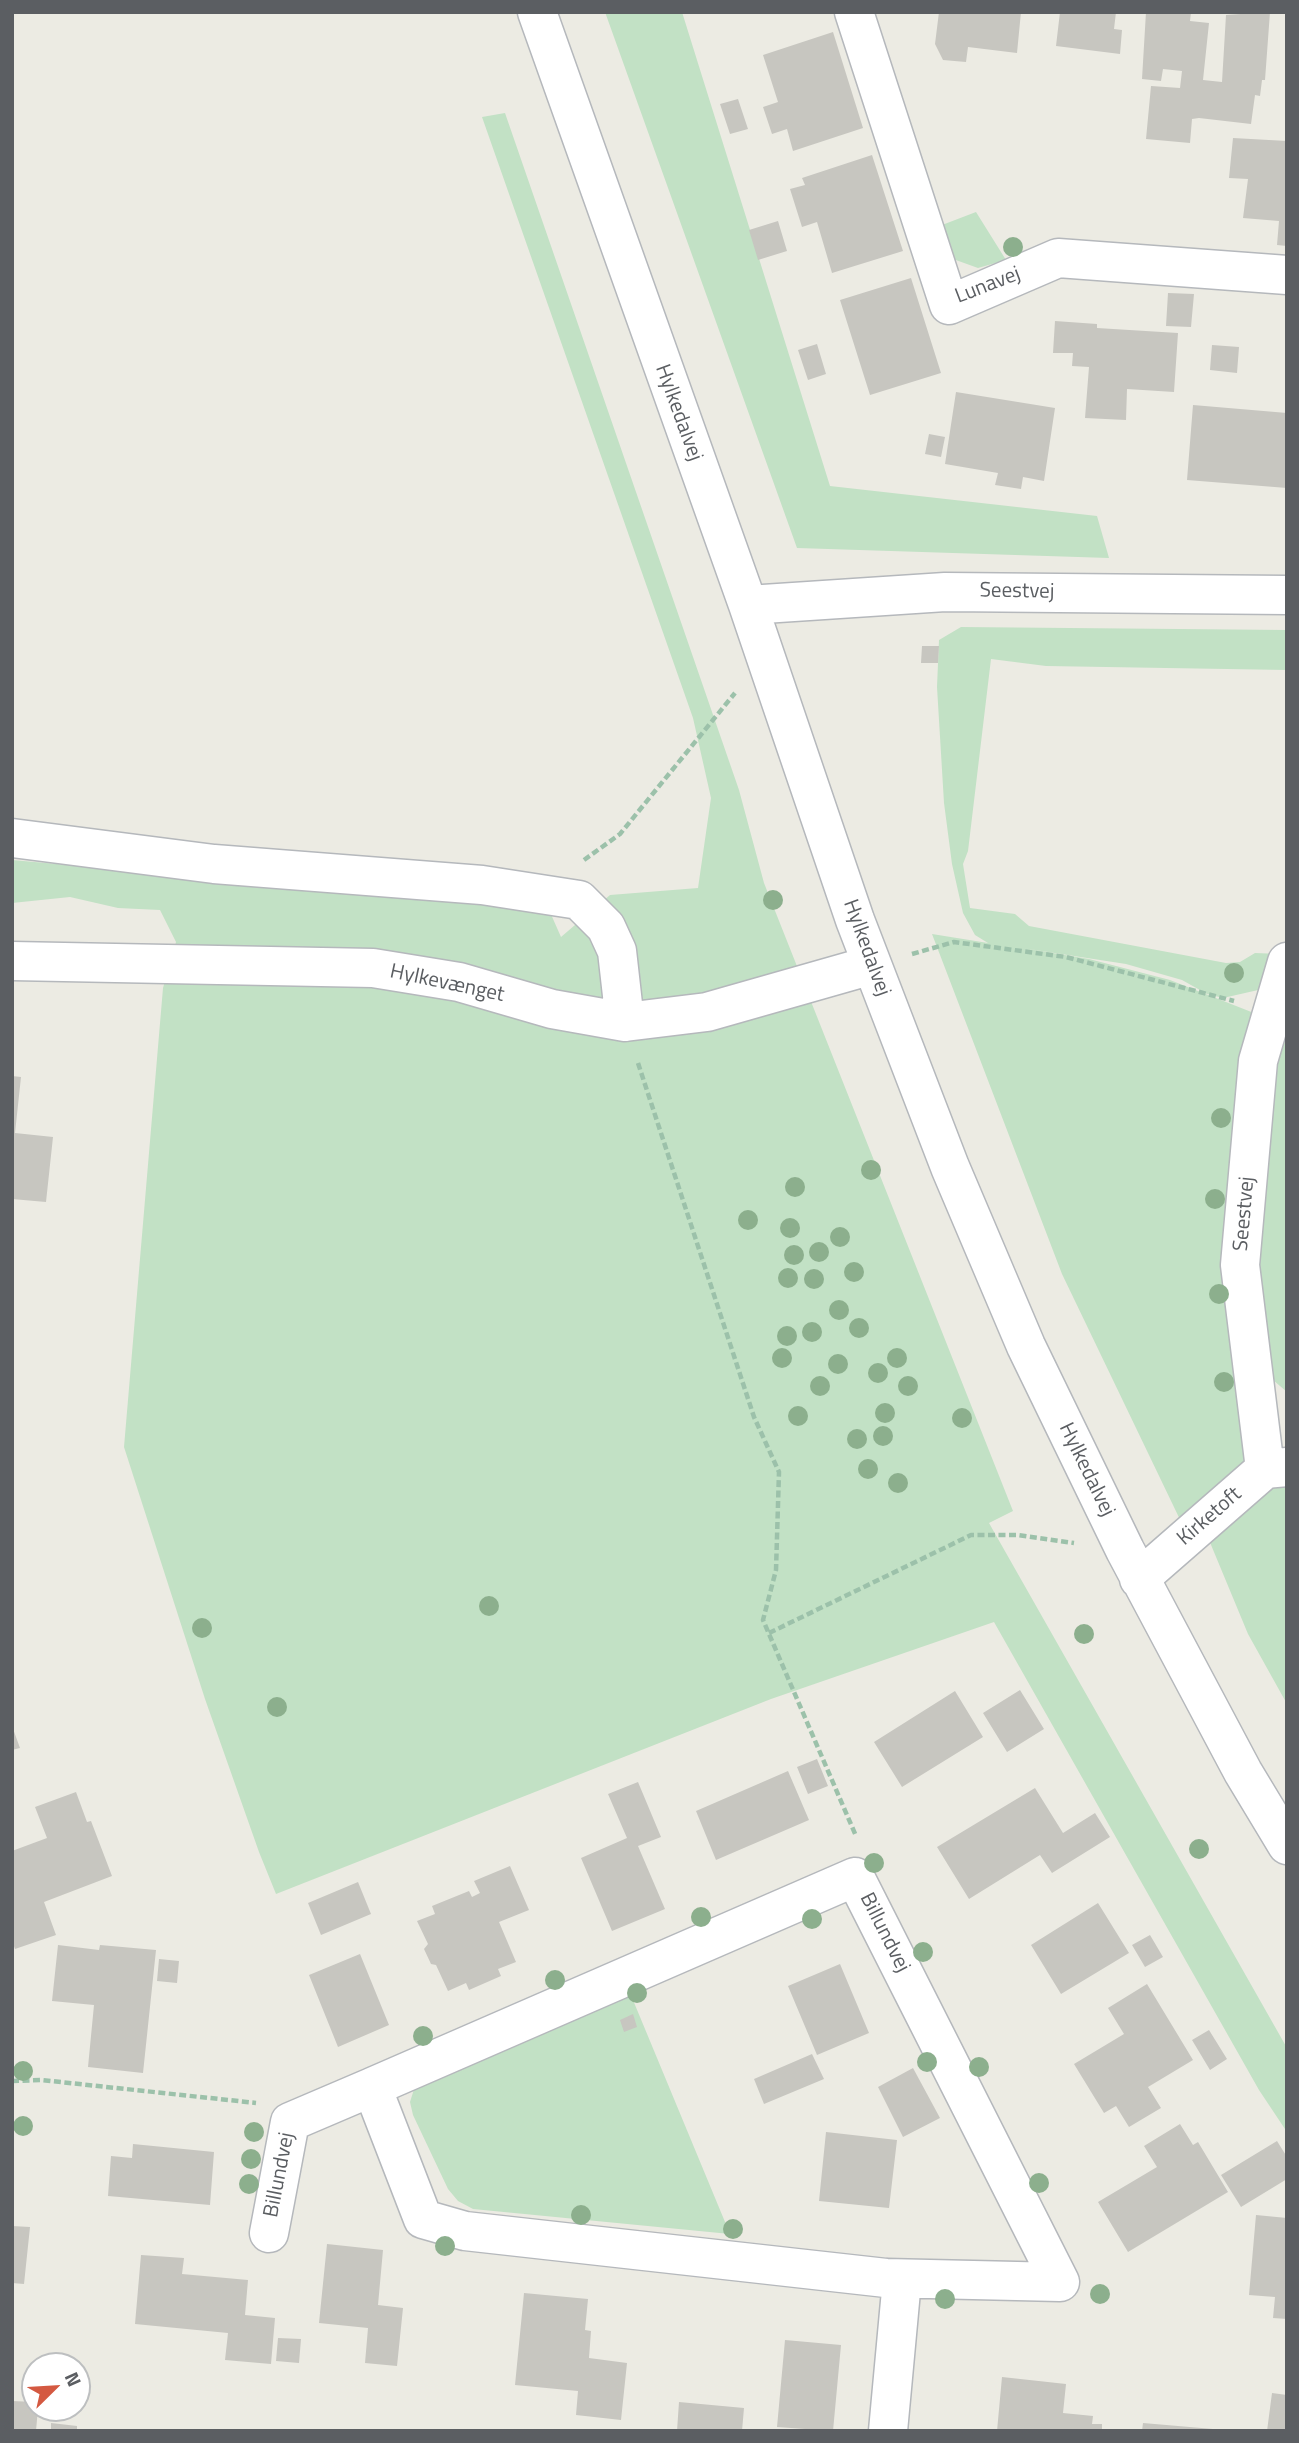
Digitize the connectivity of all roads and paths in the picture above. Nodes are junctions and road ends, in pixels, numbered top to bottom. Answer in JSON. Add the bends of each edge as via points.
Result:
{"nodes":[{"id":1,"x":537,"y":12,"type":"edge"},
{"id":2,"x":854,"y":12,"type":"edge"},
{"id":3,"x":1287,"y":275,"type":"edge"},
{"id":4,"x":1287,"y":595,"type":"edge"},
{"id":5,"x":748,"y":605,"type":"junction"},
{"id":6,"x":765,"y":657,"type":"junction"},
{"id":7,"x":12,"y":838,"type":"edge"},
{"id":8,"x":538,"y":894,"type":"junction"},
{"id":9,"x":12,"y":961,"type":"edge"},
{"id":10,"x":1287,"y":962,"type":"edge"},
{"id":11,"x":872,"y":965,"type":"junction"},
{"id":12,"x":1273,"y":1003,"type":"junction"},
{"id":13,"x":625,"y":1022,"type":"junction"},
{"id":14,"x":1276,"y":1468,"type":"edge"},
{"id":15,"x":1132,"y":1564,"type":"junction"},
{"id":16,"x":769,"y":1633,"type":"junction"},
{"id":17,"x":1287,"y":1845,"type":"edge"},
{"id":18,"x":855,"y":1877,"type":"junction"},
{"id":19,"x":12,"y":2081,"type":"edge"},
{"id":20,"x":372,"y":2087,"type":"junction"},
{"id":21,"x":257,"y":2103,"type":"dead end"},
{"id":22,"x":269,"y":2233,"type":"dead end"},
{"id":23,"x":902,"y":2280,"type":"junction"},
{"id":24,"x":888,"y":2431,"type":"edge"}],
"edges":[{"from":1,"to":5,"type":"street","name":"Hylkedalvej"},
{"from":2,"to":3,"type":"street","name":"Lunavej","via":[[949,305],[1058,258]]},
{"from":4,"to":5,"type":"street","name":"Seestvej","via":[[945,592]]},
{"from":5,"to":6,"type":"street","name":"Hylkedalvej"},
{"from":6,"to":8,"type":"path","via":[[620,834]]},
{"from":6,"to":11,"type":"street","name":"Hylkedalvej"},
{"from":7,"to":8,"type":"street","via":[[214,864],[482,885]]},
{"from":8,"to":13,"type":"street","via":[[579,900],[606,927],[617,951]]},
{"from":9,"to":13,"type":"street","name":"Hylkevænget","via":[[373,968],[459,982],[552,1009]]},
{"from":10,"to":12,"type":"street","name":"Seestvej"},
{"from":11,"to":12,"type":"path","via":[[954,942],[1066,957],[1241,1003]]},
{"from":11,"to":13,"type":"street","name":"Hylkevænget","via":[[707,1012]]},
{"from":11,"to":15,"type":"street","name":"Hylkedalvej","via":[[1026,1346]]},
{"from":12,"to":14,"type":"street","name":"Seestvej","via":[[1258,1061],[1240,1265]]},
{"from":13,"to":16,"type":"path","via":[[754,1417],[779,1472],[776,1570],[763,1620]]},
{"from":14,"to":15,"type":"street","name":"Kirketoft"},
{"from":15,"to":16,"type":"path","via":[[1017,1535],[971,1535]]},
{"from":15,"to":17,"type":"street","name":"Hylkedalvej"},
{"from":16,"to":18,"type":"path","via":[[856,1834]]},
{"from":18,"to":20,"type":"street","name":"Billundvej"},
{"from":18,"to":23,"type":"street","name":"Billundvej","via":[[1060,2283]]},
{"from":19,"to":21,"type":"path","via":[[42,2080]]},
{"from":20,"to":22,"type":"street","name":"Billundvej","via":[[290,2122]]},
{"from":20,"to":23,"type":"street","name":"Billundvej","via":[[423,2219],[465,2231]]},
{"from":23,"to":24,"type":"street"}]}
